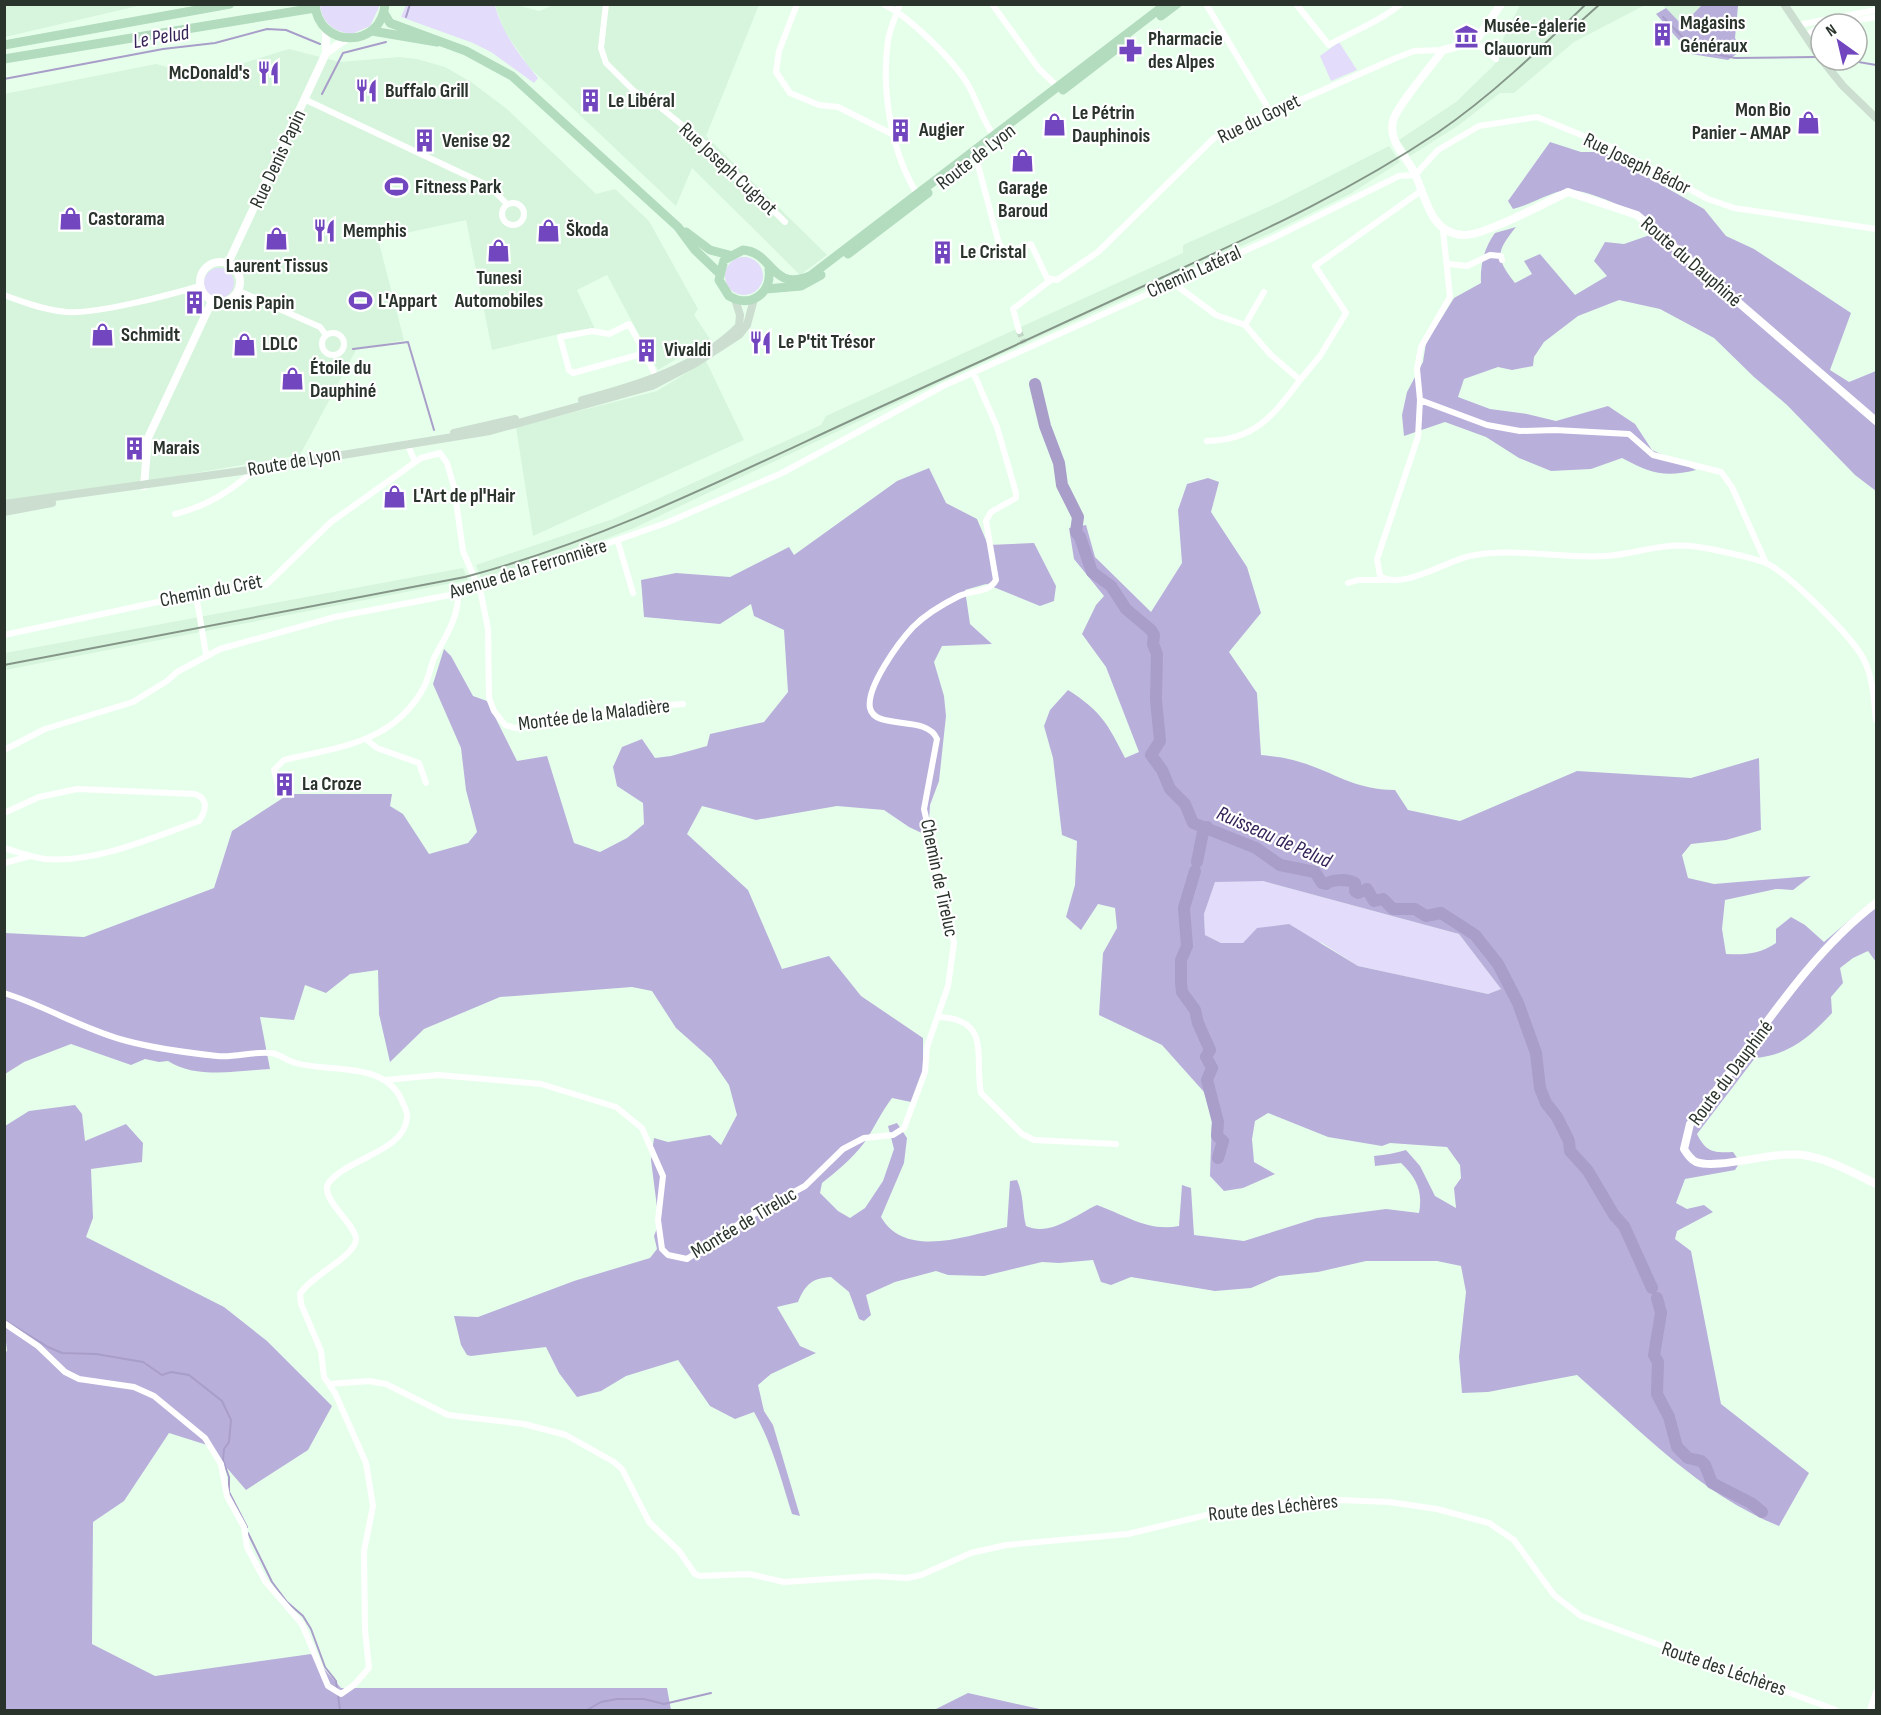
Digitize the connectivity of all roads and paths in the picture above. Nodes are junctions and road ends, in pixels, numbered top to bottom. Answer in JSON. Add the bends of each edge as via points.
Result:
{"nodes":[{"id":1,"x":230,"y":4,"type":"edge"},
{"id":2,"x":606,"y":4,"type":"edge"},
{"id":3,"x":797,"y":4,"type":"edge"},
{"id":4,"x":883,"y":4,"type":"edge"},
{"id":5,"x":992,"y":4,"type":"edge"},
{"id":6,"x":1166,"y":4,"type":"edge"},
{"id":7,"x":1177,"y":4,"type":"edge"},
{"id":8,"x":1206,"y":4,"type":"edge"},
{"id":9,"x":1296,"y":4,"type":"edge"},
{"id":10,"x":1401,"y":4,"type":"edge"},
{"id":11,"x":1501,"y":4,"type":"edge"},
{"id":12,"x":1784,"y":4,"type":"edge"},
{"id":13,"x":315,"y":6,"type":"edge"},
{"id":14,"x":899,"y":8,"type":"edge"},
{"id":15,"x":384,"y":9,"type":"edge"},
{"id":16,"x":1876,"y":10,"type":"edge"},
{"id":17,"x":1798,"y":25,"type":"junction"},
{"id":18,"x":326,"y":30,"type":"junction"},
{"id":19,"x":372,"y":31,"type":"junction"},
{"id":20,"x":1809,"y":34,"type":"edge"},
{"id":21,"x":1805,"y":36,"type":"junction"},
{"id":22,"x":346,"y":39,"type":"junction"},
{"id":23,"x":1475,"y":42,"type":"junction"},
{"id":24,"x":1809,"y":42,"type":"edge"},
{"id":25,"x":445,"y":44,"type":"junction"},
{"id":26,"x":4,"y":45,"type":"edge"},
{"id":27,"x":1443,"y":50,"type":"junction"},
{"id":28,"x":326,"y":53,"type":"junction"},
{"id":29,"x":4,"y":59,"type":"edge"},
{"id":30,"x":1496,"y":59,"type":"dead end"},
{"id":31,"x":1833,"y":72,"type":"edge"},
{"id":32,"x":1060,"y":89,"type":"junction"},
{"id":33,"x":306,"y":100,"type":"junction"},
{"id":34,"x":1271,"y":113,"type":"junction"},
{"id":35,"x":1876,"y":118,"type":"edge"},
{"id":36,"x":892,"y":134,"type":"junction"},
{"id":37,"x":995,"y":138,"type":"junction"},
{"id":38,"x":975,"y":153,"type":"junction"},
{"id":39,"x":1415,"y":175,"type":"junction"},
{"id":40,"x":1421,"y":191,"type":"junction"},
{"id":41,"x":919,"y":197,"type":"junction"},
{"id":42,"x":507,"y":204,"type":"dead end"},
{"id":43,"x":785,"y":222,"type":"dead end"},
{"id":44,"x":678,"y":227,"type":"junction"},
{"id":45,"x":1876,"y":229,"type":"edge"},
{"id":46,"x":1443,"y":230,"type":"junction"},
{"id":47,"x":729,"y":255,"type":"junction"},
{"id":48,"x":1502,"y":260,"type":"dead end"},
{"id":49,"x":228,"y":263,"type":"junction"},
{"id":50,"x":1449,"y":264,"type":"junction"},
{"id":51,"x":769,"y":269,"type":"junction"},
{"id":52,"x":719,"y":273,"type":"junction"},
{"id":53,"x":1049,"y":279,"type":"junction"},
{"id":54,"x":1172,"y":282,"type":"junction"},
{"id":55,"x":200,"y":286,"type":"junction"},
{"id":56,"x":766,"y":289,"type":"junction"},
{"id":57,"x":239,"y":291,"type":"junction"},
{"id":58,"x":1264,"y":292,"type":"dead end"},
{"id":59,"x":4,"y":295,"type":"edge"},
{"id":60,"x":735,"y":299,"type":"junction"},
{"id":61,"x":754,"y":299,"type":"junction"},
{"id":62,"x":212,"y":301,"type":"junction"},
{"id":63,"x":1245,"y":325,"type":"junction"},
{"id":64,"x":1019,"y":331,"type":"tunnel mouth"},
{"id":65,"x":326,"y":335,"type":"dead end"},
{"id":66,"x":645,"y":352,"type":"junction"},
{"id":67,"x":973,"y":372,"type":"junction"},
{"id":68,"x":656,"y":378,"type":"junction"},
{"id":69,"x":1300,"y":380,"type":"junction"},
{"id":70,"x":1420,"y":400,"type":"junction"},
{"id":71,"x":1876,"y":421,"type":"edge"},
{"id":72,"x":442,"y":438,"type":"junction"},
{"id":73,"x":1207,"y":441,"type":"dead end"},
{"id":74,"x":407,"y":443,"type":"junction"},
{"id":75,"x":440,"y":453,"type":"junction"},
{"id":76,"x":415,"y":462,"type":"junction"},
{"id":77,"x":256,"y":469,"type":"junction"},
{"id":78,"x":144,"y":486,"type":"junction"},
{"id":79,"x":4,"y":504,"type":"edge"},
{"id":80,"x":4,"y":512,"type":"edge"},
{"id":81,"x":176,"y":514,"type":"dead end"},
{"id":82,"x":618,"y":542,"type":"junction"},
{"id":83,"x":1766,"y":563,"type":"junction"},
{"id":84,"x":1386,"y":580,"type":"junction"},
{"id":85,"x":1348,"y":583,"type":"dead end"},
{"id":86,"x":478,"y":587,"type":"junction"},
{"id":87,"x":633,"y":592,"type":"dead end"},
{"id":88,"x":458,"y":593,"type":"junction"},
{"id":89,"x":196,"y":596,"type":"junction"},
{"id":90,"x":4,"y":635,"type":"edge"},
{"id":91,"x":206,"y":654,"type":"junction"},
{"id":92,"x":1876,"y":671,"type":"edge"},
{"id":93,"x":1868,"y":672,"type":"junction"},
{"id":94,"x":683,"y":704,"type":"dead end"},
{"id":95,"x":1876,"y":720,"type":"edge"},
{"id":96,"x":367,"y":740,"type":"junction"},
{"id":97,"x":4,"y":750,"type":"edge"},
{"id":98,"x":426,"y":783,"type":"dead end"},
{"id":99,"x":278,"y":785,"type":"dead end"},
{"id":100,"x":4,"y":813,"type":"edge"},
{"id":101,"x":4,"y":848,"type":"edge"},
{"id":102,"x":30,"y":856,"type":"junction"},
{"id":103,"x":4,"y":863,"type":"edge"},
{"id":104,"x":1876,"y":903,"type":"edge"},
{"id":105,"x":4,"y":993,"type":"edge"},
{"id":106,"x":939,"y":1017,"type":"junction"},
{"id":107,"x":927,"y":1047,"type":"joint"},
{"id":108,"x":385,"y":1080,"type":"junction"},
{"id":109,"x":1116,"y":1144,"type":"dead end"},
{"id":110,"x":1876,"y":1184,"type":"edge"},
{"id":111,"x":4,"y":1323,"type":"edge"},
{"id":112,"x":329,"y":1384,"type":"junction"},
{"id":113,"x":1876,"y":1692,"type":"edge"},
{"id":114,"x":1836,"y":1710,"type":"edge"},
{"id":115,"x":1870,"y":1710,"type":"edge"}],
"edges":[{"from":1,"to":26,"type":"main road"},
{"from":2,"to":43,"type":"street","name":"Rue Joseph Cugnot","via":[[601,48],[606,63],[634,91],[703,142]]},
{"from":3,"to":36,"type":"street","via":[[779,51],[776,72],[790,93],[819,105],[838,107]]},
{"from":4,"to":14,"type":"street"},
{"from":5,"to":32,"type":"street","via":[[1026,52]]},
{"from":6,"to":32,"type":"main road"},
{"from":7,"to":32,"type":"main road","name":"Route de Lyon"},
{"from":8,"to":34,"type":"street"},
{"from":9,"to":10,"type":"street","via":[[1329,45],[1385,17]]},
{"from":11,"to":23,"type":"street"},
{"from":12,"to":17,"type":"main road"},
{"from":13,"to":18,"type":"main road"},
{"from":13,"to":29,"type":"main road"},
{"from":14,"to":36,"type":"street","via":[[888,39],[887,106]]},
{"from":14,"to":37,"type":"street","via":[[966,82]]},
{"from":15,"to":19,"type":"main road"},
{"from":15,"to":25,"type":"main road","via":[[390,23]]},
{"from":16,"to":17,"type":"street"},
{"from":17,"to":21,"type":"main road"},
{"from":18,"to":22,"type":"main road"},
{"from":18,"to":28,"type":"street","name":"Rue Denis Papin"},
{"from":19,"to":22,"type":"main road"},
{"from":19,"to":25,"type":"main road"},
{"from":20,"to":21,"type":"street"},
{"from":21,"to":24,"type":"main road"},
{"from":22,"to":28,"type":"street"},
{"from":23,"to":27,"type":"street"},
{"from":23,"to":30,"type":"street"},
{"from":25,"to":44,"type":"main road","via":[[484,60],[521,83]]},
{"from":27,"to":34,"type":"street","name":"Rue du Goyet","via":[[1405,54]]},
{"from":27,"to":39,"type":"street","via":[[1394,119],[1392,137]]},
{"from":28,"to":33,"type":"street","name":"Rue Denis Papin"},
{"from":31,"to":35,"type":"main road"},
{"from":32,"to":37,"type":"main road","name":"Route de Lyon"},
{"from":33,"to":42,"type":"street","via":[[489,186]]},
{"from":33,"to":49,"type":"street","name":"Rue Denis Papin"},
{"from":34,"to":53,"type":"street","name":"Rue du Goyet","via":[[1214,138],[1098,252],[1057,280]]},
{"from":36,"to":41,"type":"street"},
{"from":37,"to":38,"type":"main road","name":"Route de Lyon"},
{"from":38,"to":41,"type":"main road","name":"Route de Lyon"},
{"from":38,"to":53,"type":"street","via":[[999,244],[1006,252],[1031,244]]},
{"from":39,"to":40,"type":"street"},
{"from":39,"to":45,"type":"street","name":"Rue Joseph Bédor","via":[[1438,150],[1479,126],[1537,117],[1611,147],[1708,199],[1734,208]]},
{"from":39,"to":54,"type":"street","name":"Chemin Latéral","via":[[1399,176]]},
{"from":40,"to":46,"type":"street","via":[[1428,210]]},
{"from":40,"to":69,"type":"street","via":[[1315,266],[1346,313]]},
{"from":41,"to":51,"type":"main road","name":"Route de Lyon","via":[[810,276],[790,279]]},
{"from":41,"to":56,"type":"main road","name":"Route de Lyon","via":[[808,284]]},
{"from":44,"to":47,"type":"main road","via":[[710,250]]},
{"from":44,"to":52,"type":"main road"},
{"from":46,"to":50,"type":"street"},
{"from":46,"to":71,"type":"street","name":"Route du Dauphiné","via":[[1463,236],[1480,233],[1568,192],[1637,215]]},
{"from":47,"to":51,"type":"main road","via":[[743,250],[756,253]]},
{"from":47,"to":52,"type":"main road"},
{"from":48,"to":50,"type":"street","via":[[1501,256],[1490,255],[1467,266]]},
{"from":49,"to":55,"type":"street","via":[[206,267]]},
{"from":49,"to":57,"type":"street","via":[[240,277]]},
{"from":50,"to":70,"type":"street","via":[[1450,297],[1421,347],[1417,369]]},
{"from":51,"to":56,"type":"main road"},
{"from":52,"to":60,"type":"main road","via":[[721,286]]},
{"from":53,"to":64,"type":"street","name":"Rue du Goyet","via":[[1013,309]]},
{"from":54,"to":63,"type":"street","via":[[1216,315]]},
{"from":54,"to":67,"type":"street","name":"Chemin Latéral"},
{"from":55,"to":59,"type":"street","via":[[70,312]]},
{"from":55,"to":62,"type":"street"},
{"from":56,"to":61,"type":"main road"},
{"from":57,"to":62,"type":"street","via":[[228,302]]},
{"from":57,"to":65,"type":"street","via":[[320,327]]},
{"from":58,"to":63,"type":"street"},
{"from":60,"to":61,"type":"main road"},
{"from":60,"to":68,"type":"main road","via":[[739,326]]},
{"from":61,"to":72,"type":"main road","via":[[747,325],[739,334],[652,386],[490,431]]},
{"from":62,"to":78,"type":"street","via":[[148,438]]},
{"from":63,"to":69,"type":"street"},
{"from":66,"to":66,"type":"street","via":[[629,324],[609,334],[592,331],[560,337],[568,370],[573,373]]},
{"from":66,"to":68,"type":"street"},
{"from":67,"to":82,"type":"street","name":"Avenue de la Ferronnière","via":[[782,473]]},
{"from":67,"to":106,"type":"street","name":"Chemin de Tireluc","via":[[998,427],[1016,493],[1016,498],[991,512],[986,521],[996,580],[988,588],[960,595],[914,627],[888,660],[870,700],[876,717],[922,726],[937,739],[924,809],[954,943]]},
{"from":68,"to":72,"type":"main road"},
{"from":69,"to":73,"type":"street","via":[[1280,408],[1247,435],[1230,441]]},
{"from":70,"to":83,"type":"street","via":[[1487,425],[1520,431],[1629,434],[1653,455],[1721,472]]},
{"from":70,"to":84,"type":"street","via":[[1418,437],[1377,559],[1380,576]]},
{"from":72,"to":74,"type":"main road","name":"Route de Lyon"},
{"from":72,"to":75,"type":"street"},
{"from":74,"to":76,"type":"street"},
{"from":74,"to":77,"type":"main road","name":"Route de Lyon"},
{"from":75,"to":76,"type":"street","name":"Chemin du Crêt"},
{"from":75,"to":86,"type":"street","via":[[454,487],[463,551]]},
{"from":76,"to":89,"type":"street","name":"Chemin du Crêt","via":[[331,522],[266,585]]},
{"from":77,"to":78,"type":"main road","name":"Route de Lyon"},
{"from":77,"to":81,"type":"street","via":[[227,494]]},
{"from":78,"to":79,"type":"main road","name":"Route de Lyon"},
{"from":78,"to":80,"type":"main road","name":"Route de Lyon"},
{"from":82,"to":86,"type":"street","name":"Avenue de la Ferronnière"},
{"from":82,"to":87,"type":"street"},
{"from":83,"to":84,"type":"street","via":[[1692,546],[1606,556],[1492,553],[1468,556],[1406,579]]},
{"from":83,"to":93,"type":"street","via":[[1844,633]]},
{"from":84,"to":85,"type":"street"},
{"from":86,"to":88,"type":"street","name":"Avenue de la Ferronnière"},
{"from":86,"to":94,"type":"street","name":"Montée de la Maladière","via":[[488,629],[489,698],[505,725],[539,726],[640,707]]},
{"from":88,"to":91,"type":"street","name":"Avenue de la Ferronnière","via":[[305,624]]},
{"from":88,"to":96,"type":"street","via":[[455,618],[425,686],[400,719]]},
{"from":89,"to":90,"type":"street","name":"Chemin du Crêt"},
{"from":89,"to":91,"type":"street"},
{"from":91,"to":97,"type":"street","name":"Avenue de la Ferronnière","via":[[133,702],[45,729]]},
{"from":92,"to":93,"type":"street"},
{"from":93,"to":95,"type":"street"},
{"from":96,"to":98,"type":"street","via":[[377,748],[419,763]]},
{"from":96,"to":99,"type":"street","via":[[284,760],[274,770]]},
{"from":100,"to":102,"type":"street","via":[[39,797],[76,789],[195,794],[205,803],[205,813],[199,821],[123,848],[80,857]]},
{"from":101,"to":102,"type":"street"},
{"from":102,"to":103,"type":"street"},
{"from":104,"to":110,"type":"street","name":"Route du Dauphiné","via":[[1819,955],[1690,1124],[1684,1149],[1695,1161],[1709,1164],[1803,1155]]},
{"from":105,"to":108,"type":"street","via":[[126,1041],[220,1056],[272,1053],[297,1064],[346,1068]]},
{"from":106,"to":107,"type":"street","name":"Chemin de Tireluc"},
{"from":106,"to":109,"type":"street","via":[[963,1020],[967,1025],[980,1053],[981,1093],[1022,1134],[1051,1142]]},
{"from":107,"to":108,"type":"street","name":"Montée de Tireluc","via":[[925,1072],[904,1128],[893,1135],[864,1138],[843,1149],[805,1186],[752,1215],[687,1259],[668,1255],[662,1249],[658,1220],[663,1176],[642,1128],[616,1107],[541,1083],[438,1075]]},
{"from":108,"to":112,"type":"street","via":[[399,1095],[408,1115],[405,1131],[396,1141],[364,1156],[326,1185],[335,1209],[352,1227],[357,1240],[354,1249],[314,1277],[300,1294]]},
{"from":111,"to":112,"type":"street","via":[[38,1346],[65,1372],[79,1379],[134,1387],[154,1396],[205,1438],[221,1464],[227,1496],[265,1581],[298,1616],[328,1686],[341,1694],[369,1668],[364,1551],[373,1506],[366,1462]]},
{"from":112,"to":114,"type":"street","name":"Route des Léchères","via":[[386,1384],[437,1412],[524,1424],[566,1436],[622,1469],[649,1522],[700,1576],[749,1574],[784,1582],[910,1577],[972,1553],[1006,1545],[1128,1534],[1219,1512],[1281,1503],[1389,1502],[1448,1512],[1489,1523],[1514,1540],[1554,1595],[1581,1616]]},
{"from":113,"to":115,"type":"street"}]}
